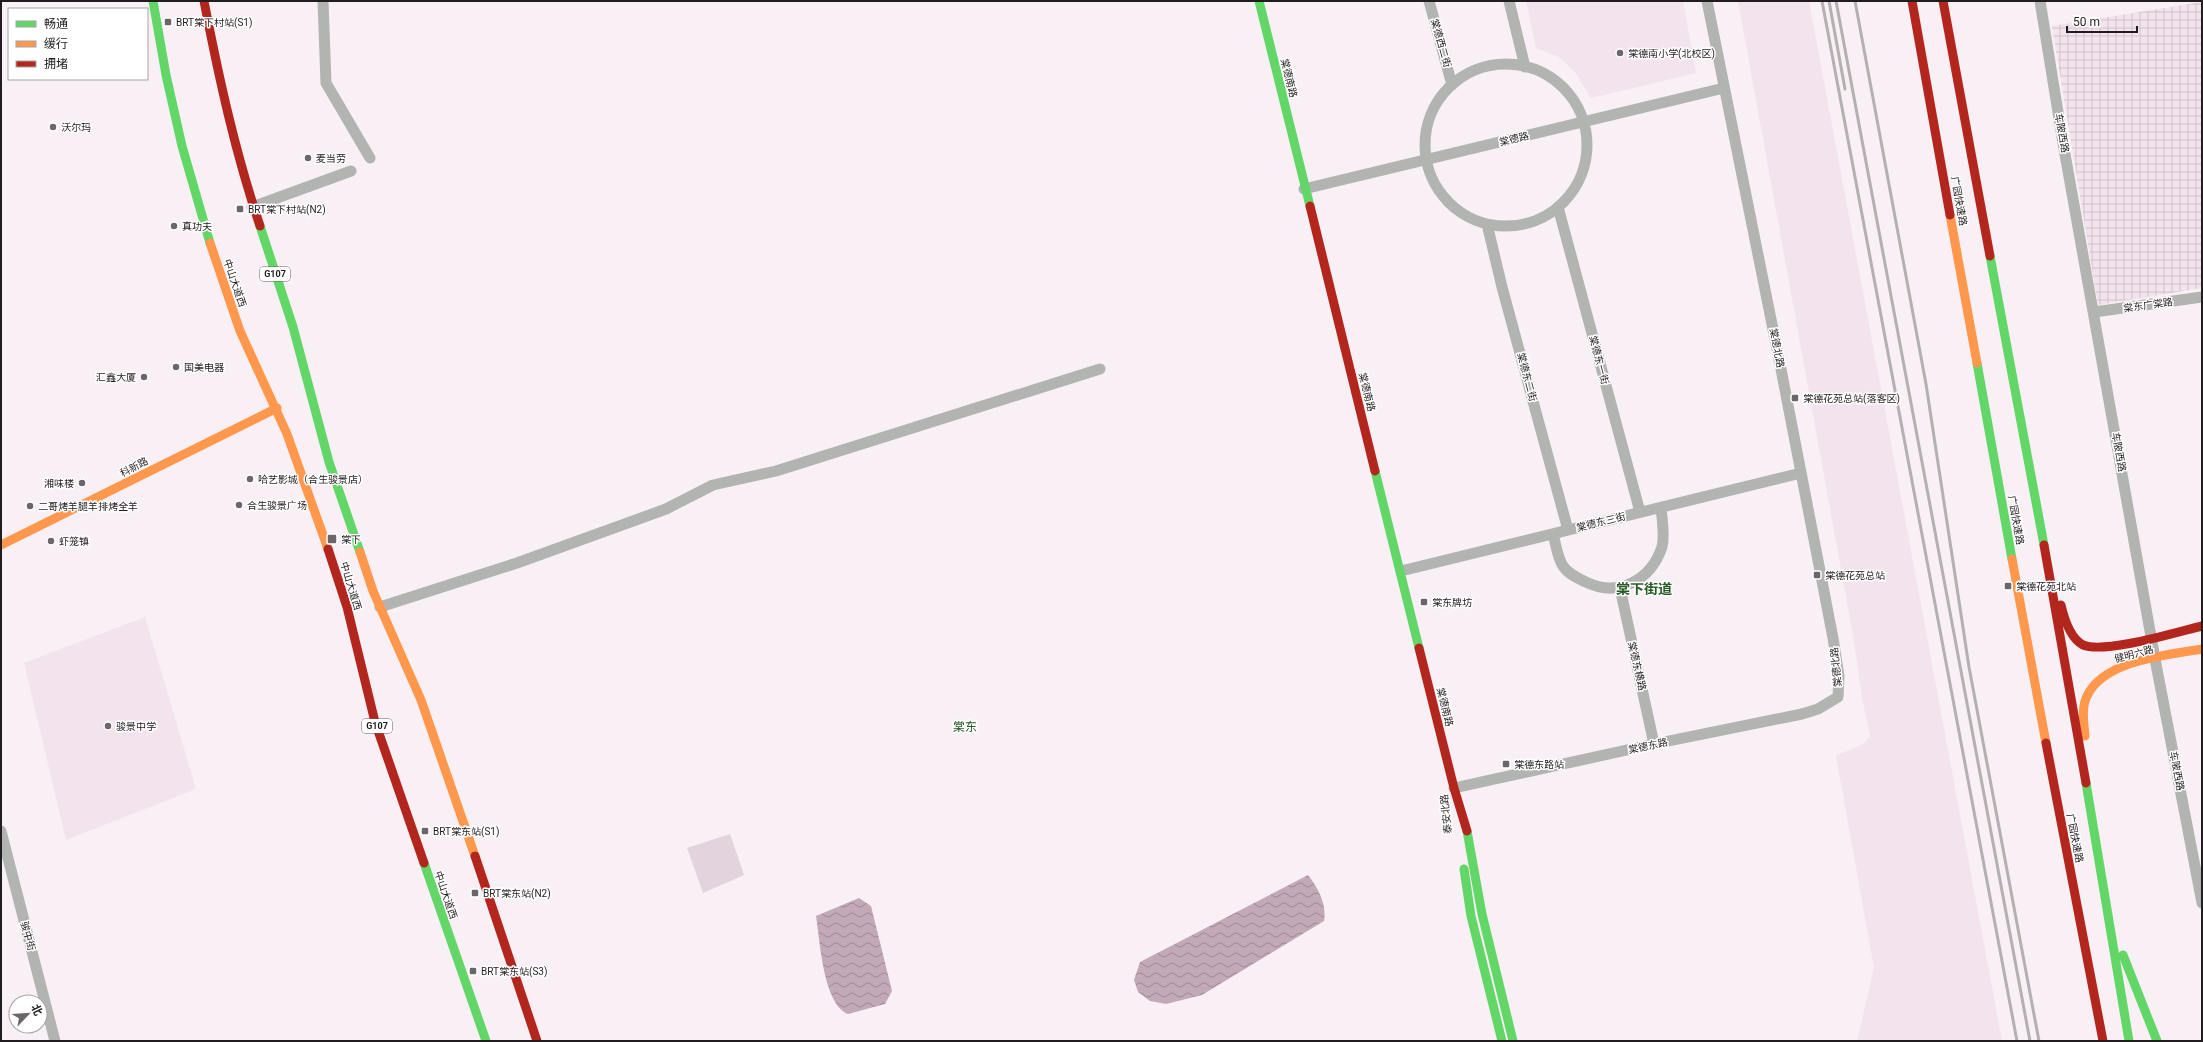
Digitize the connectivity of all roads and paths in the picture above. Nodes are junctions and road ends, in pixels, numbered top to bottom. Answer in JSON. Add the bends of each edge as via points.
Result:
{"nodes":[{"id":1,"x":153,"y":1,"type":"edge"},
{"id":2,"x":204,"y":1,"type":"edge"},
{"id":3,"x":323,"y":1,"type":"edge"},
{"id":4,"x":1259,"y":1,"type":"edge"},
{"id":5,"x":1429,"y":1,"type":"edge"},
{"id":6,"x":1509,"y":1,"type":"edge"},
{"id":7,"x":1707,"y":1,"type":"edge"},
{"id":8,"x":1912,"y":1,"type":"edge"},
{"id":9,"x":1943,"y":1,"type":"edge"},
{"id":10,"x":2040,"y":1,"type":"edge"},
{"id":11,"x":1525,"y":67,"type":"junction"},
{"id":12,"x":1452,"y":85,"type":"junction"},
{"id":13,"x":1724,"y":88,"type":"junction"},
{"id":14,"x":1583,"y":122,"type":"junction"},
{"id":15,"x":370,"y":158,"type":"dead end"},
{"id":16,"x":1427,"y":160,"type":"junction"},
{"id":17,"x":351,"y":171,"type":"dead end"},
{"id":18,"x":1304,"y":189,"type":"junction"},
{"id":19,"x":252,"y":207,"type":"junction"},
{"id":20,"x":1558,"y":207,"type":"junction"},
{"id":21,"x":1487,"y":224,"type":"junction"},
{"id":22,"x":2202,"y":297,"type":"edge"},
{"id":23,"x":2094,"y":312,"type":"junction"},
{"id":24,"x":1100,"y":369,"type":"dead end"},
{"id":25,"x":277,"y":408,"type":"junction"},
{"id":26,"x":1801,"y":473,"type":"junction"},
{"id":27,"x":1661,"y":508,"type":"junction"},
{"id":28,"x":1640,"y":512,"type":"junction"},
{"id":29,"x":1568,"y":530,"type":"junction"},
{"id":30,"x":1553,"y":534,"type":"junction"},
{"id":31,"x":1,"y":545,"type":"edge"},
{"id":32,"x":2046,"y":557,"type":"junction"},
{"id":33,"x":1401,"y":571,"type":"junction"},
{"id":34,"x":1620,"y":588,"type":"junction"},
{"id":35,"x":380,"y":607,"type":"junction"},
{"id":36,"x":2202,"y":626,"type":"edge"},
{"id":37,"x":2151,"y":637,"type":"junction"},
{"id":38,"x":2202,"y":649,"type":"edge"},
{"id":39,"x":2155,"y":659,"type":"junction"},
{"id":40,"x":1838,"y":697,"type":"joint"},
{"id":41,"x":1654,"y":744,"type":"junction"},
{"id":42,"x":1454,"y":788,"type":"junction"},
{"id":43,"x":2088,"y":797,"type":"junction"},
{"id":44,"x":1,"y":831,"type":"edge"},
{"id":45,"x":2202,"y":903,"type":"edge"},
{"id":46,"x":2110,"y":922,"type":"junction"},
{"id":47,"x":55,"y":1041,"type":"edge"},
{"id":48,"x":486,"y":1041,"type":"edge"},
{"id":49,"x":537,"y":1041,"type":"edge"},
{"id":50,"x":1502,"y":1041,"type":"edge"},
{"id":51,"x":1513,"y":1041,"type":"edge"},
{"id":52,"x":2103,"y":1041,"type":"edge"},
{"id":53,"x":2129,"y":1041,"type":"edge"},
{"id":54,"x":2157,"y":1041,"type":"edge"}],
"edges":[{"from":1,"to":25,"type":"main road","name":"中山大道西","number":"G107","via":[[171,101],[202,218],[240,331]]},
{"from":2,"to":19,"type":"main road","name":"中山大道西","number":"G107","via":[[227,115]]},
{"from":3,"to":15,"type":"street","via":[[326,83]]},
{"from":4,"to":18,"type":"main road","name":"棠德南路"},
{"from":5,"to":12,"type":"street","name":"棠德西二街"},
{"from":6,"to":11,"type":"street"},
{"from":7,"to":13,"type":"street","name":"棠德北路"},
{"from":8,"to":52,"type":"main road","name":"广园快速路","via":[[2018,594]]},
{"from":9,"to":32,"type":"main road","name":"广园快速路"},
{"from":10,"to":23,"type":"street","name":"车陂西路"},
{"from":11,"to":12,"type":"street","via":[[1486,67]]},
{"from":11,"to":14,"type":"street","via":[[1538,71],[1561,86],[1577,108]]},
{"from":12,"to":16,"type":"street","via":[[1439,100],[1430,118],[1425,144]]},
{"from":13,"to":14,"type":"street","name":"棠德路"},
{"from":13,"to":26,"type":"street","name":"棠德北路"},
{"from":14,"to":16,"type":"street","name":"棠德路"},
{"from":14,"to":20,"type":"street","via":[[1587,148],[1581,174],[1576,186]]},
{"from":16,"to":18,"type":"street","name":"棠德路"},
{"from":16,"to":21,"type":"street","via":[[1435,183],[1452,205],[1468,216]]},
{"from":17,"to":19,"type":"street"},
{"from":18,"to":33,"type":"main road","name":"棠德南路"},
{"from":19,"to":35,"type":"main road","name":"中山大道西","number":"G107","via":[[293,327],[329,462]]},
{"from":20,"to":21,"type":"street","via":[[1548,215],[1524,224]]},
{"from":20,"to":28,"type":"street","name":"棠德东一街"},
{"from":21,"to":29,"type":"street","name":"棠德东二街"},
{"from":22,"to":23,"type":"street","name":"棠东广棠路"},
{"from":23,"to":37,"type":"street","name":"车陂西路"},
{"from":24,"to":35,"type":"street","via":[[776,471],[713,485],[666,509],[517,563]]},
{"from":25,"to":31,"type":"main road","name":"科新路"},
{"from":25,"to":48,"type":"main road","name":"中山大道西","number":"G107","via":[[339,581],[375,722]]},
{"from":26,"to":27,"type":"street","name":"棠德东三街"},
{"from":26,"to":40,"type":"street","name":"棠德北路","via":[[1834,644],[1839,676]]},
{"from":27,"to":28,"type":"street","name":"棠德东三街"},
{"from":27,"to":34,"type":"street","via":[[1662,546],[1654,565],[1635,582]]},
{"from":28,"to":29,"type":"street","name":"棠德东三街"},
{"from":29,"to":30,"type":"street","name":"棠德东三街"},
{"from":30,"to":33,"type":"street","name":"棠德东三街"},
{"from":30,"to":34,"type":"street","via":[[1563,566],[1577,578],[1599,588]]},
{"from":32,"to":37,"type":"main road","name":"健明六路","via":[[2066,621],[2084,645],[2095,646]]},
{"from":32,"to":43,"type":"main road","name":"广园快速路"},
{"from":33,"to":42,"type":"main road","name":"棠德南路"},
{"from":34,"to":41,"type":"street","name":"棠德东横路"},
{"from":35,"to":49,"type":"main road","name":"中山大道西","number":"G107","via":[[421,700],[476,855]]},
{"from":36,"to":37,"type":"main road","name":"健明六路"},
{"from":37,"to":39,"type":"street","name":"车陂西路"},
{"from":38,"to":39,"type":"main road","name":"健明六路"},
{"from":39,"to":43,"type":"main road","name":"健明六路","via":[[2115,669],[2094,685],[2086,697],[2084,721]]},
{"from":39,"to":45,"type":"street","name":"车陂西路"},
{"from":40,"to":41,"type":"street","name":"棠德东路","via":[[1818,709],[1802,714]]},
{"from":41,"to":42,"type":"street","name":"棠德东路"},
{"from":42,"to":50,"type":"main road","name":"泰安北路","via":[[1471,916]]},
{"from":42,"to":51,"type":"main road","name":"泰安北路","via":[[1467,831],[1482,914]]},
{"from":43,"to":46,"type":"main road","name":"广园快速路"},
{"from":44,"to":47,"type":"street","name":"骏中街"},
{"from":46,"to":53,"type":"main road","name":"广园快速路"},
{"from":46,"to":54,"type":"main road"}]}
